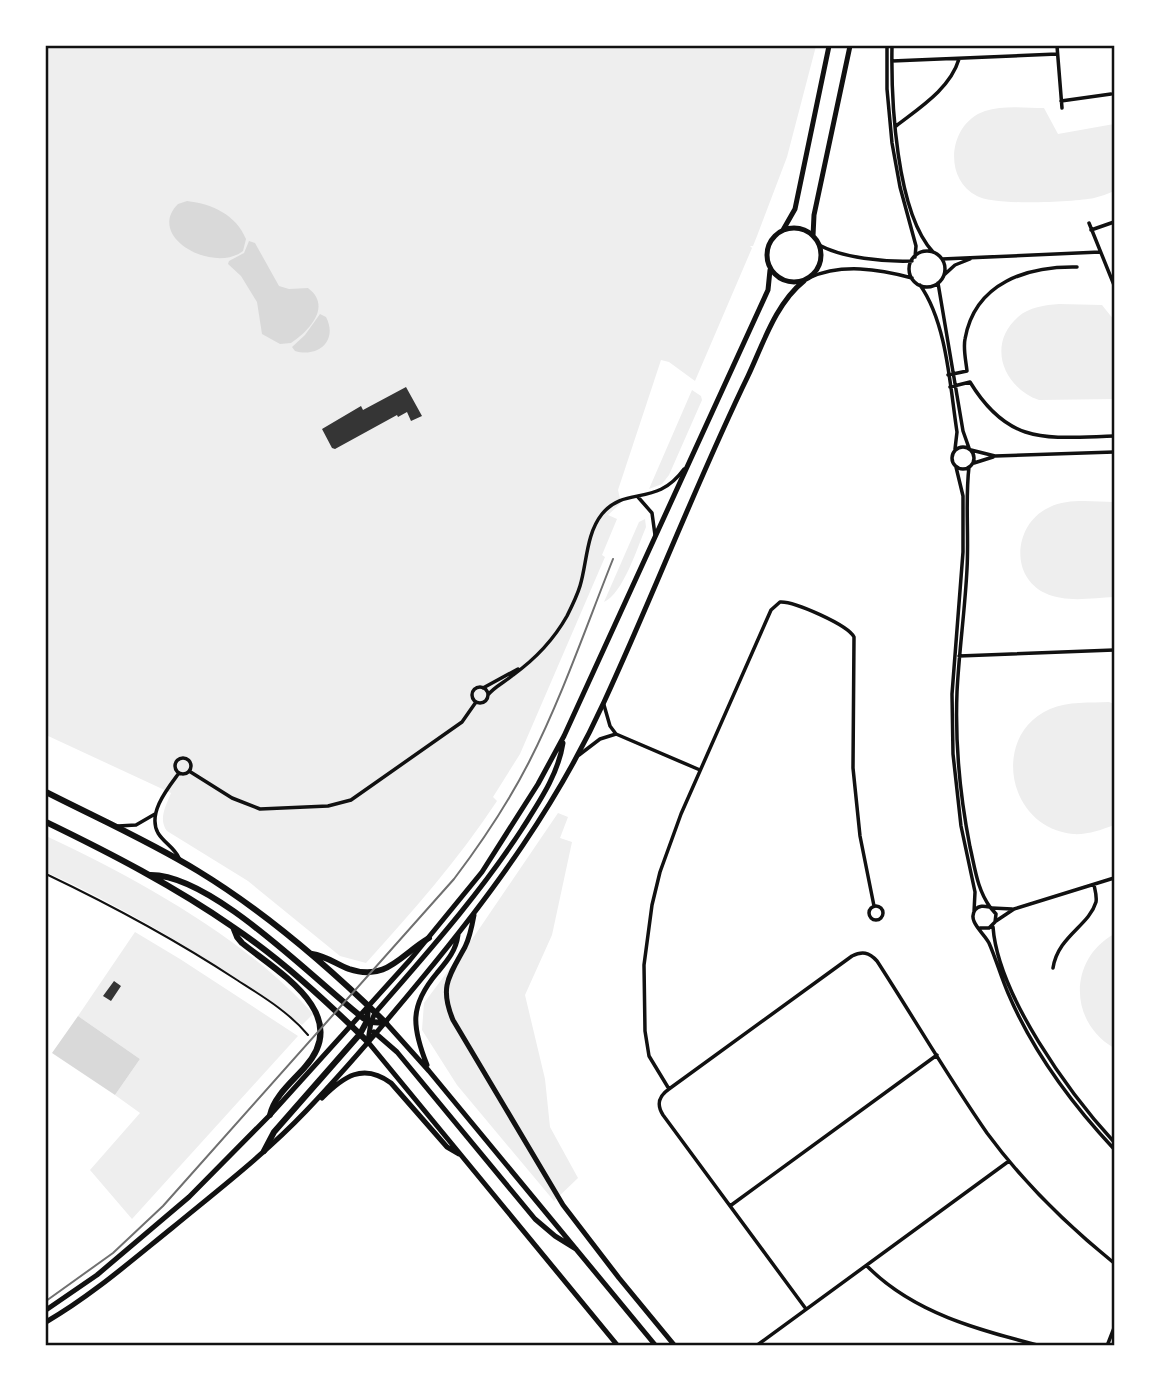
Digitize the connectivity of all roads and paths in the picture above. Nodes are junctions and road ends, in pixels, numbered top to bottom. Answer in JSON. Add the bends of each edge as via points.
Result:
{"nodes":[{"id":1,"x":829,"y":46,"type":"edge"},
{"id":2,"x":850,"y":46,"type":"edge"},
{"id":3,"x":890,"y":46,"type":"edge"},
{"id":4,"x":1057,"y":46,"type":"edge"},
{"id":5,"x":1057,"y":54,"type":"junction"},
{"id":6,"x":959,"y":58,"type":"junction"},
{"id":7,"x":889,"y":61,"type":"junction"},
{"id":8,"x":1111,"y":94,"type":"dead end"},
{"id":9,"x":1061,"y":101,"type":"junction"},
{"id":10,"x":1062,"y":108,"type":"dead end"},
{"id":11,"x":893,"y":127,"type":"junction"},
{"id":12,"x":911,"y":218,"type":"junction"},
{"id":13,"x":1115,"y":222,"type":"edge"},
{"id":14,"x":1088,"y":223,"type":"dead end"},
{"id":15,"x":783,"y":230,"type":"junction"},
{"id":16,"x":1091,"y":230,"type":"junction"},
{"id":17,"x":813,"y":236,"type":"junction"},
{"id":18,"x":819,"y":245,"type":"junction"},
{"id":19,"x":933,"y":252,"type":"junction"},
{"id":20,"x":1100,"y":252,"type":"junction"},
{"id":21,"x":976,"y":257,"type":"junction"},
{"id":22,"x":913,"y":259,"type":"junction"},
{"id":23,"x":942,"y":260,"type":"junction"},
{"id":24,"x":895,"y":261,"type":"junction"},
{"id":25,"x":1077,"y":267,"type":"dead end"},
{"id":26,"x":770,"y":270,"type":"junction"},
{"id":27,"x":894,"y":273,"type":"junction"},
{"id":28,"x":944,"y":276,"type":"junction"},
{"id":29,"x":912,"y":278,"type":"junction"},
{"id":30,"x":807,"y":279,"type":"junction"},
{"id":31,"x":938,"y":283,"type":"junction"},
{"id":32,"x":920,"y":285,"type":"junction"},
{"id":33,"x":1115,"y":285,"type":"edge"},
{"id":34,"x":967,"y":371,"type":"junction"},
{"id":35,"x":951,"y":374,"type":"junction"},
{"id":36,"x":970,"y":382,"type":"junction"},
{"id":37,"x":953,"y":386,"type":"junction"},
{"id":38,"x":1114,"y":436,"type":"edge"},
{"id":39,"x":955,"y":449,"type":"junction"},
{"id":40,"x":970,"y":449,"type":"junction"},
{"id":41,"x":1115,"y":452,"type":"edge"},
{"id":42,"x":995,"y":456,"type":"junction"},
{"id":43,"x":971,"y":466,"type":"junction"},
{"id":44,"x":956,"y":467,"type":"junction"},
{"id":45,"x":685,"y":468,"type":"junction"},
{"id":46,"x":638,"y":497,"type":"junction"},
{"id":47,"x":655,"y":535,"type":"junction"},
{"id":48,"x":1115,"y":650,"type":"edge"},
{"id":49,"x":957,"y":656,"type":"junction"},
{"id":50,"x":520,"y":668,"type":"junction"},
{"id":51,"x":483,"y":688,"type":"junction"},
{"id":52,"x":488,"y":695,"type":"junction"},
{"id":53,"x":476,"y":702,"type":"junction"},
{"id":54,"x":604,"y":702,"type":"junction"},
{"id":55,"x":616,"y":734,"type":"junction"},
{"id":56,"x":564,"y":736,"type":"junction"},
{"id":57,"x":578,"y":756,"type":"junction"},
{"id":58,"x":189,"y":771,"type":"junction"},
{"id":59,"x":700,"y":771,"type":"junction"},
{"id":60,"x":179,"y":773,"type":"junction"},
{"id":61,"x":46,"y":792,"type":"edge"},
{"id":62,"x":155,"y":814,"type":"junction"},
{"id":63,"x":46,"y":822,"type":"edge"},
{"id":64,"x":114,"y":826,"type":"junction"},
{"id":65,"x":967,"y":844,"type":"junction"},
{"id":66,"x":180,"y":860,"type":"junction"},
{"id":67,"x":46,"y":874,"type":"edge"},
{"id":68,"x":148,"y":875,"type":"junction"},
{"id":69,"x":1115,"y":878,"type":"edge"},
{"id":70,"x":1094,"y":885,"type":"junction"},
{"id":71,"x":874,"y":906,"type":"junction"},
{"id":72,"x":990,"y":907,"type":"junction"},
{"id":73,"x":1014,"y":909,"type":"junction"},
{"id":74,"x":974,"y":912,"type":"junction"},
{"id":75,"x":474,"y":913,"type":"junction"},
{"id":76,"x":994,"y":923,"type":"junction"},
{"id":77,"x":233,"y":927,"type":"junction"},
{"id":78,"x":980,"y":928,"type":"junction"},
{"id":79,"x":458,"y":934,"type":"junction"},
{"id":80,"x":429,"y":938,"type":"junction"},
{"id":81,"x":311,"y":954,"type":"junction"},
{"id":82,"x":1054,"y":968,"type":"dead end"},
{"id":83,"x":368,"y":1006,"type":"junction"},
{"id":84,"x":375,"y":1013,"type":"junction"},
{"id":85,"x":359,"y":1015,"type":"junction"},
{"id":86,"x":386,"y":1023,"type":"junction"},
{"id":87,"x":368,"y":1024,"type":"junction"},
{"id":88,"x":351,"y":1025,"type":"junction"},
{"id":89,"x":1029,"y":1028,"type":"junction"},
{"id":90,"x":377,"y":1033,"type":"junction"},
{"id":91,"x":360,"y":1034,"type":"junction"},
{"id":92,"x":308,"y":1035,"type":"dead end"},
{"id":93,"x":368,"y":1042,"type":"junction"},
{"id":94,"x":937,"y":1055,"type":"junction"},
{"id":95,"x":429,"y":1071,"type":"junction"},
{"id":96,"x":669,"y":1089,"type":"junction"},
{"id":97,"x":306,"y":1111,"type":"junction"},
{"id":98,"x":270,"y":1115,"type":"junction"},
{"id":99,"x":1115,"y":1142,"type":"edge"},
{"id":100,"x":1115,"y":1149,"type":"edge"},
{"id":101,"x":264,"y":1151,"type":"junction"},
{"id":102,"x":461,"y":1155,"type":"junction"},
{"id":103,"x":1010,"y":1161,"type":"junction"},
{"id":104,"x":730,"y":1206,"type":"junction"},
{"id":105,"x":579,"y":1251,"type":"junction"},
{"id":106,"x":1115,"y":1263,"type":"edge"},
{"id":107,"x":867,"y":1266,"type":"junction"},
{"id":108,"x":46,"y":1310,"type":"edge"},
{"id":109,"x":806,"y":1310,"type":"junction"},
{"id":110,"x":46,"y":1322,"type":"edge"},
{"id":111,"x":1115,"y":1328,"type":"edge"},
{"id":112,"x":758,"y":1345,"type":"edge"},
{"id":113,"x":618,"y":1346,"type":"edge"},
{"id":114,"x":656,"y":1346,"type":"edge"},
{"id":115,"x":675,"y":1346,"type":"edge"},
{"id":116,"x":1041,"y":1346,"type":"edge"},
{"id":117,"x":1107,"y":1346,"type":"edge"}],
"edges":[{"from":1,"to":15,"type":"main road","via":[[795,209]]},
{"from":2,"to":17,"type":"main road"},
{"from":3,"to":7,"type":"street"},
{"from":4,"to":5,"type":"street"},
{"from":5,"to":6,"type":"street"},
{"from":5,"to":9,"type":"street"},
{"from":6,"to":7,"type":"street"},
{"from":6,"to":11,"type":"street","via":[[942,88]]},
{"from":7,"to":11,"type":"street"},
{"from":8,"to":9,"type":"street"},
{"from":9,"to":10,"type":"street"},
{"from":11,"to":12,"type":"street"},
{"from":12,"to":19,"type":"street"},
{"from":12,"to":22,"type":"street","via":[[916,246]]},
{"from":13,"to":16,"type":"street"},
{"from":14,"to":16,"type":"street"},
{"from":15,"to":17,"type":"main road","via":[[799,228]]},
{"from":15,"to":26,"type":"main road","via":[[768,247]]},
{"from":16,"to":20,"type":"street"},
{"from":17,"to":18,"type":"main road"},
{"from":18,"to":24,"type":"street","via":[[843,254]]},
{"from":18,"to":30,"type":"main road","via":[[820,263]]},
{"from":19,"to":22,"type":"street"},
{"from":19,"to":23,"type":"street"},
{"from":20,"to":21,"type":"street"},
{"from":20,"to":33,"type":"street"},
{"from":21,"to":23,"type":"street"},
{"from":21,"to":28,"type":"street","via":[[955,265]]},
{"from":22,"to":24,"type":"street"},
{"from":22,"to":29,"type":"street"},
{"from":23,"to":28,"type":"street"},
{"from":24,"to":27,"type":"street"},
{"from":25,"to":34,"type":"street","via":[[1035,270],[993,289],[968,329]]},
{"from":26,"to":30,"type":"main road","via":[[785,282]]},
{"from":26,"to":45,"type":"main road","via":[[768,290]]},
{"from":27,"to":29,"type":"street"},
{"from":27,"to":30,"type":"street","via":[[841,269]]},
{"from":28,"to":31,"type":"street"},
{"from":29,"to":32,"type":"street"},
{"from":30,"to":54,"type":"main road","via":[[783,303],[713,448]]},
{"from":31,"to":32,"type":"street"},
{"from":31,"to":35,"type":"street"},
{"from":32,"to":35,"type":"street","via":[[934,309]]},
{"from":34,"to":35,"type":"street"},
{"from":34,"to":36,"type":"street"},
{"from":35,"to":37,"type":"street"},
{"from":36,"to":37,"type":"street"},
{"from":36,"to":38,"type":"street","via":[[989,410],[1015,430],[1047,438]]},
{"from":37,"to":39,"type":"street"},
{"from":37,"to":40,"type":"street"},
{"from":39,"to":40,"type":"street"},
{"from":39,"to":44,"type":"street","via":[[951,458]]},
{"from":40,"to":42,"type":"street"},
{"from":40,"to":43,"type":"street"},
{"from":41,"to":42,"type":"street"},
{"from":42,"to":43,"type":"street"},
{"from":43,"to":44,"type":"street"},
{"from":43,"to":49,"type":"street","via":[[967,580]]},
{"from":44,"to":49,"type":"street","via":[[962,496],[963,552]]},
{"from":45,"to":46,"type":"street","via":[[668,486]]},
{"from":45,"to":47,"type":"main road"},
{"from":46,"to":47,"type":"street","via":[[652,513]]},
{"from":46,"to":50,"type":"street","via":[[620,500],[597,522],[580,587],[567,616],[548,643]]},
{"from":47,"to":56,"type":"main road"},
{"from":48,"to":49,"type":"street"},
{"from":49,"to":65,"type":"street","via":[[956,758]]},
{"from":50,"to":51,"type":"street"},
{"from":50,"to":52,"type":"street"},
{"from":51,"to":52,"type":"street"},
{"from":51,"to":53,"type":"street","via":[[473,692]]},
{"from":52,"to":53,"type":"street","via":[[484,702]]},
{"from":53,"to":58,"type":"street","via":[[462,722],[344,803],[254,808]]},
{"from":54,"to":55,"type":"street"},
{"from":54,"to":57,"type":"main road"},
{"from":55,"to":57,"type":"street","via":[[600,738]]},
{"from":55,"to":59,"type":"street"},
{"from":56,"to":80,"type":"main road","via":[[495,852]]},
{"from":56,"to":84,"type":"main road","via":[[549,785],[506,853]]},
{"from":57,"to":75,"type":"main road","via":[[526,842]]},
{"from":58,"to":60,"type":"street"},
{"from":58,"to":60,"type":"street","via":[[190,762],[182,758],[175,764]]},
{"from":59,"to":71,"type":"street","via":[[774,606],[788,602],[848,629],[854,642],[853,768]]},
{"from":59,"to":96,"type":"street","via":[[660,872],[644,965],[649,1056]]},
{"from":60,"to":62,"type":"street"},
{"from":61,"to":64,"type":"highway"},
{"from":62,"to":64,"type":"street","via":[[136,825]]},
{"from":62,"to":66,"type":"street","via":[[157,831]]},
{"from":63,"to":68,"type":"highway"},
{"from":64,"to":66,"type":"highway"},
{"from":65,"to":72,"type":"street","via":[[979,889]]},
{"from":65,"to":74,"type":"street"},
{"from":66,"to":81,"type":"highway","via":[[253,907]]},
{"from":67,"to":92,"type":"path","via":[[225,971],[295,1020]]},
{"from":68,"to":77,"type":"highway"},
{"from":68,"to":85,"type":"highway","via":[[191,886],[226,907],[297,960]]},
{"from":69,"to":70,"type":"street"},
{"from":70,"to":73,"type":"street"},
{"from":70,"to":82,"type":"street","via":[[1094,906],[1061,947]]},
{"from":71,"to":71,"type":"street","via":[[869,915],[882,918],[883,910]]},
{"from":72,"to":73,"type":"street"},
{"from":72,"to":74,"type":"street","via":[[981,906]]},
{"from":72,"to":76,"type":"street","via":[[995,912]]},
{"from":73,"to":76,"type":"street"},
{"from":74,"to":78,"type":"street","via":[[973,921]]},
{"from":75,"to":79,"type":"main road"},
{"from":75,"to":115,"type":"main road","via":[[470,934],[446,988],[453,1020],[569,1214]]},
{"from":76,"to":78,"type":"street"},
{"from":76,"to":89,"type":"street","via":[[994,940]]},
{"from":77,"to":88,"type":"highway"},
{"from":77,"to":98,"type":"highway","via":[[239,940],[309,999],[320,1023],[315,1054]]},
{"from":78,"to":89,"type":"street"},
{"from":79,"to":86,"type":"main road"},
{"from":79,"to":95,"type":"main road","via":[[452,956],[426,987],[416,1012],[417,1036]]},
{"from":80,"to":81,"type":"highway","via":[[396,964],[376,971],[351,970]]},
{"from":80,"to":83,"type":"main road"},
{"from":81,"to":83,"type":"highway"},
{"from":83,"to":84,"type":"highway"},
{"from":83,"to":85,"type":"main road"},
{"from":83,"to":87,"type":"highway"},
{"from":84,"to":86,"type":"highway"},
{"from":84,"to":87,"type":"main road"},
{"from":85,"to":87,"type":"highway"},
{"from":85,"to":88,"type":"main road"},
{"from":86,"to":87,"type":"highway"},
{"from":86,"to":90,"type":"main road"},
{"from":86,"to":95,"type":"main road"},
{"from":87,"to":88,"type":"main road"},
{"from":87,"to":90,"type":"main road"},
{"from":87,"to":91,"type":"highway"},
{"from":87,"to":93,"type":"main road"},
{"from":88,"to":91,"type":"highway"},
{"from":88,"to":98,"type":"main road"},
{"from":89,"to":99,"type":"street","via":[[1065,1082]]},
{"from":89,"to":100,"type":"street","via":[[1045,1062],[1073,1102]]},
{"from":90,"to":93,"type":"main road"},
{"from":90,"to":105,"type":"main road","via":[[535,1219]]},
{"from":91,"to":93,"type":"highway"},
{"from":91,"to":101,"type":"highway","via":[[274,1132]]},
{"from":93,"to":97,"type":"main road"},
{"from":93,"to":102,"type":"main road"},
{"from":94,"to":96,"type":"street","via":[[877,961],[864,952],[852,956]]},
{"from":94,"to":103,"type":"street"},
{"from":94,"to":104,"type":"street"},
{"from":95,"to":105,"type":"main road"},
{"from":96,"to":104,"type":"street","via":[[660,1097],[660,1111]]},
{"from":97,"to":101,"type":"main road"},
{"from":97,"to":102,"type":"main road","via":[[344,1078],[374,1074],[391,1083],[443,1143]]},
{"from":98,"to":108,"type":"main road","via":[[189,1197],[104,1270]]},
{"from":101,"to":110,"type":"main road","via":[[118,1272]]},
{"from":102,"to":113,"type":"main road"},
{"from":103,"to":106,"type":"street","via":[[1065,1221]]},
{"from":103,"to":107,"type":"street"},
{"from":104,"to":109,"type":"street"},
{"from":105,"to":114,"type":"main road"},
{"from":107,"to":109,"type":"street"},
{"from":107,"to":116,"type":"street","via":[[890,1285],[943,1315]]},
{"from":109,"to":112,"type":"street"},
{"from":111,"to":117,"type":"street"}]}
